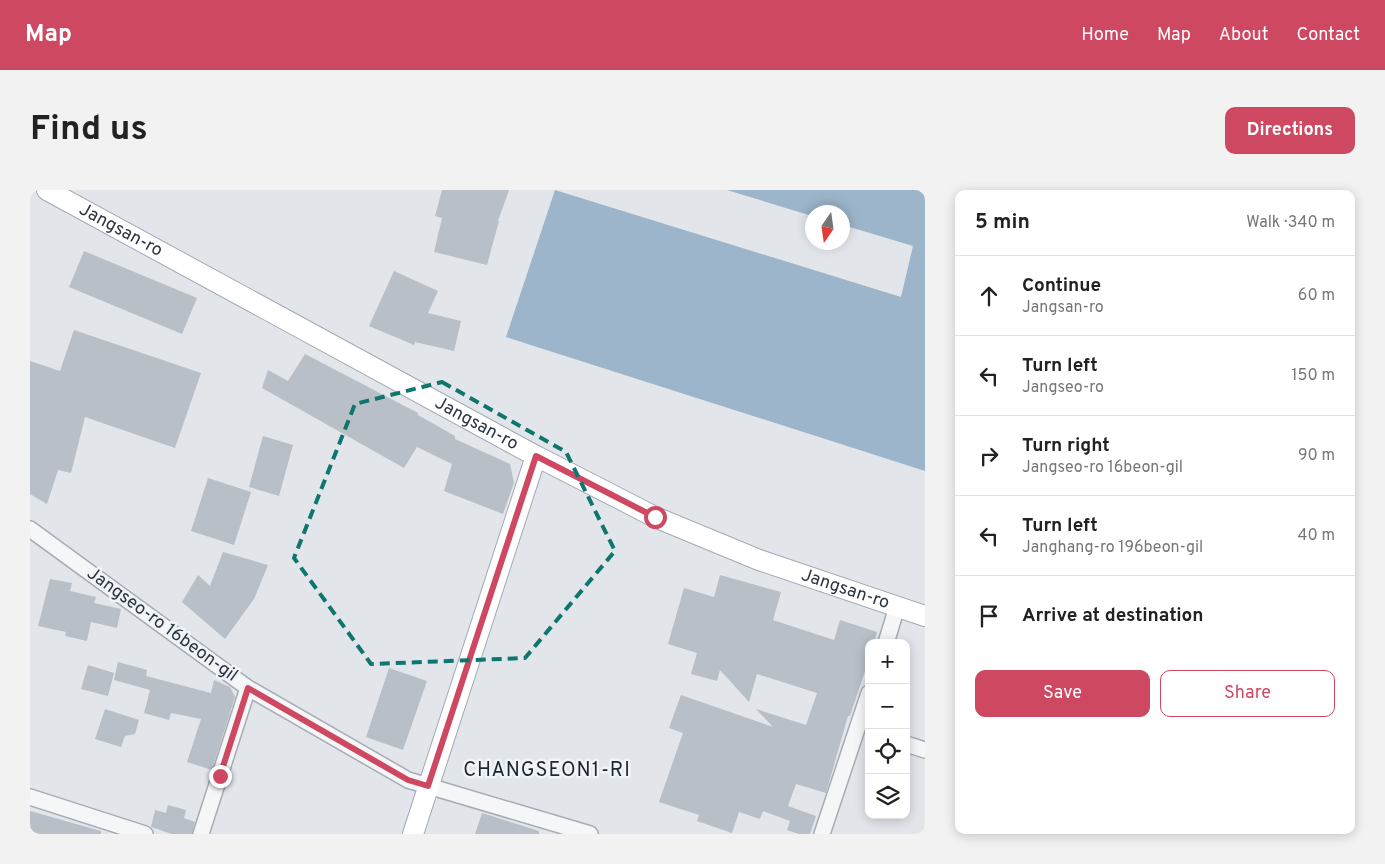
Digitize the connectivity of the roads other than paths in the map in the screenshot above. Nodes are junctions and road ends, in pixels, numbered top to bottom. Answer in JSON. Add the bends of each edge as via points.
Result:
{"nodes":[{"id":1,"x":47,"y":190,"type":"edge"},
{"id":2,"x":536,"y":456,"type":"junction"},
{"id":3,"x":31,"y":534,"type":"edge"},
{"id":4,"x":898,"y":607,"type":"junction"},
{"id":5,"x":925,"y":616,"type":"edge"},
{"id":6,"x":887,"y":639,"type":"edge"},
{"id":7,"x":248,"y":688,"type":"junction"},
{"id":8,"x":863,"y":730,"type":"edge"},
{"id":9,"x":910,"y":745,"type":"edge"},
{"id":10,"x":925,"y":750,"type":"edge"},
{"id":11,"x":428,"y":786,"type":"junction"},
{"id":12,"x":30,"y":797,"type":"edge"},
{"id":13,"x":145,"y":834,"type":"edge"},
{"id":14,"x":201,"y":834,"type":"edge"},
{"id":15,"x":412,"y":834,"type":"edge"},
{"id":16,"x":590,"y":834,"type":"edge"},
{"id":17,"x":822,"y":834,"type":"edge"}],
"edges":[{"from":1,"to":2,"type":"main road","name":"Jangsan-ro"},
{"from":2,"to":4,"type":"main road","name":"Jangsan-ro","via":[[664,521],[759,560]]},
{"from":2,"to":11,"type":"main road"},
{"from":3,"to":7,"type":"street","name":"Jangseo-ro 16beon-gil"},
{"from":4,"to":5,"type":"main road","name":"Jangsan-ro"},
{"from":4,"to":6,"type":"street"},
{"from":7,"to":11,"type":"street","name":"Jangseo-ro 16beon-gil","via":[[408,780]]},
{"from":7,"to":14,"type":"street"},
{"from":8,"to":17,"type":"street"},
{"from":9,"to":10,"type":"street"},
{"from":11,"to":15,"type":"main road"},
{"from":11,"to":16,"type":"street","name":"Jangseo-ro 16beon-gil"},
{"from":12,"to":13,"type":"street"}]}
